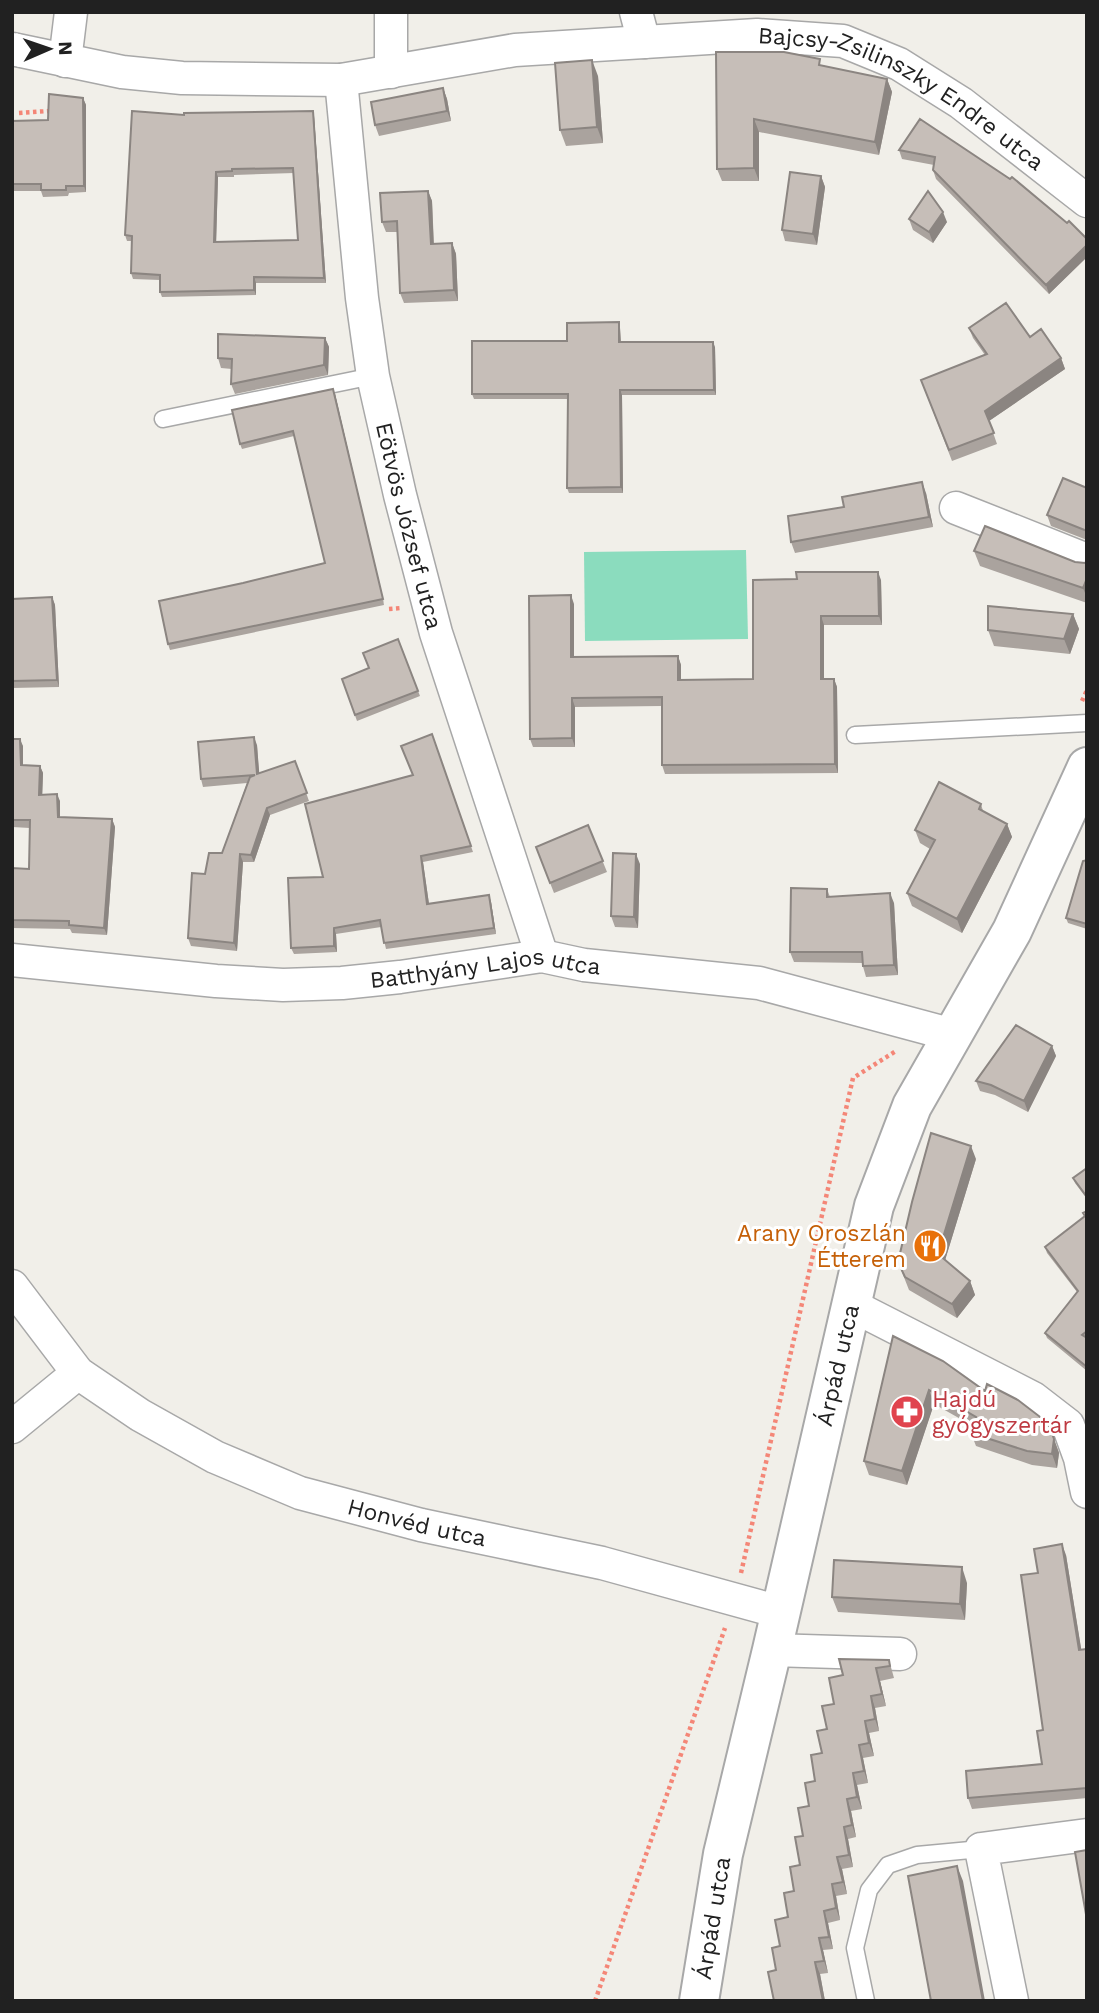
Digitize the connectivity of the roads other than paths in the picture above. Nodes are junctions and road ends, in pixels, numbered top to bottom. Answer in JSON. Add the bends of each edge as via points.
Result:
{"nodes":[{"id":1,"x":71,"y":12,"type":"edge"},
{"id":2,"x":391,"y":12,"type":"edge"},
{"id":3,"x":701,"y":25,"type":"edge"},
{"id":4,"x":640,"y":27,"type":"edge"},
{"id":5,"x":12,"y":49,"type":"edge"},
{"id":6,"x":65,"y":61,"type":"junction"},
{"id":7,"x":391,"y":72,"type":"junction"},
{"id":8,"x":341,"y":80,"type":"junction"},
{"id":9,"x":1087,"y":201,"type":"edge"},
{"id":10,"x":373,"y":376,"type":"junction"},
{"id":11,"x":163,"y":419,"type":"dead end"},
{"id":12,"x":956,"y":508,"type":"dead end"},
{"id":13,"x":1087,"y":560,"type":"edge"},
{"id":14,"x":1087,"y":723,"type":"edge"},
{"id":15,"x":855,"y":735,"type":"dead end"},
{"id":16,"x":1087,"y":768,"type":"edge"},
{"id":17,"x":542,"y":956,"type":"junction"},
{"id":18,"x":12,"y":960,"type":"edge"},
{"id":19,"x":953,"y":1035,"type":"junction"},
{"id":20,"x":12,"y":1286,"type":"edge"},
{"id":21,"x":851,"y":1305,"type":"junction"},
{"id":22,"x":78,"y":1373,"type":"junction"},
{"id":23,"x":1077,"y":1417,"type":"edge"},
{"id":24,"x":12,"y":1427,"type":"edge"},
{"id":25,"x":1087,"y":1492,"type":"edge"},
{"id":26,"x":780,"y":1612,"type":"junction"},
{"id":27,"x":772,"y":1650,"type":"junction"},
{"id":28,"x":900,"y":1654,"type":"dead end"},
{"id":29,"x":1087,"y":1835,"type":"edge"},
{"id":30,"x":981,"y":1849,"type":"junction"},
{"id":31,"x":699,"y":2001,"type":"edge"},
{"id":32,"x":866,"y":2001,"type":"edge"},
{"id":33,"x":1012,"y":2001,"type":"edge"}],
"edges":[{"from":1,"to":6,"type":"street"},
{"from":2,"to":7,"type":"street"},
{"from":3,"to":4,"type":"street","name":"Bajcsy-Zsilinszky Endre utca"},
{"from":3,"to":9,"type":"street","name":"Bajcsy-Zsilinszky Endre utca","via":[[757,35],[844,41],[899,64],[961,103]]},
{"from":4,"to":7,"type":"street","name":"Bajcsy-Zsilinszky Endre utca"},
{"from":5,"to":6,"type":"street","name":"Bajcsy-Zsilinszky Endre utca"},
{"from":6,"to":8,"type":"street","name":"Bajcsy-Zsilinszky Endre utca","via":[[182,78]]},
{"from":7,"to":8,"type":"street","name":"Bajcsy-Zsilinszky Endre utca"},
{"from":8,"to":10,"type":"street","name":"Eötvös József utca"},
{"from":10,"to":11,"type":"lane"},
{"from":10,"to":17,"type":"street","name":"Eötvös József utca","via":[[436,634]]},
{"from":12,"to":13,"type":"street"},
{"from":14,"to":15,"type":"lane"},
{"from":16,"to":19,"type":"street","name":"Árpád utca","via":[[1013,931]]},
{"from":17,"to":18,"type":"street","name":"Batthyány Lajos utca","via":[[400,977],[283,985]]},
{"from":17,"to":19,"type":"street","name":"Batthyány Lajos utca","via":[[584,965],[759,983]]},
{"from":19,"to":21,"type":"street","name":"Árpád utca","via":[[912,1106],[874,1206]]},
{"from":20,"to":22,"type":"street","name":"Honvéd utca"},
{"from":21,"to":23,"type":"street"},
{"from":21,"to":26,"type":"street","name":"Árpád utca"},
{"from":22,"to":24,"type":"street"},
{"from":22,"to":26,"type":"street","name":"Honvéd utca","via":[[215,1457],[300,1493],[421,1525],[602,1563]]},
{"from":23,"to":25,"type":"street"},
{"from":26,"to":27,"type":"street","name":"Árpád utca"},
{"from":27,"to":28,"type":"street"},
{"from":27,"to":31,"type":"street","name":"Árpád utca","via":[[723,1854]]},
{"from":29,"to":30,"type":"street"},
{"from":30,"to":32,"type":"lane","via":[[897,1861],[888,1865],[869,1889],[855,1948]]},
{"from":30,"to":33,"type":"street"}]}
